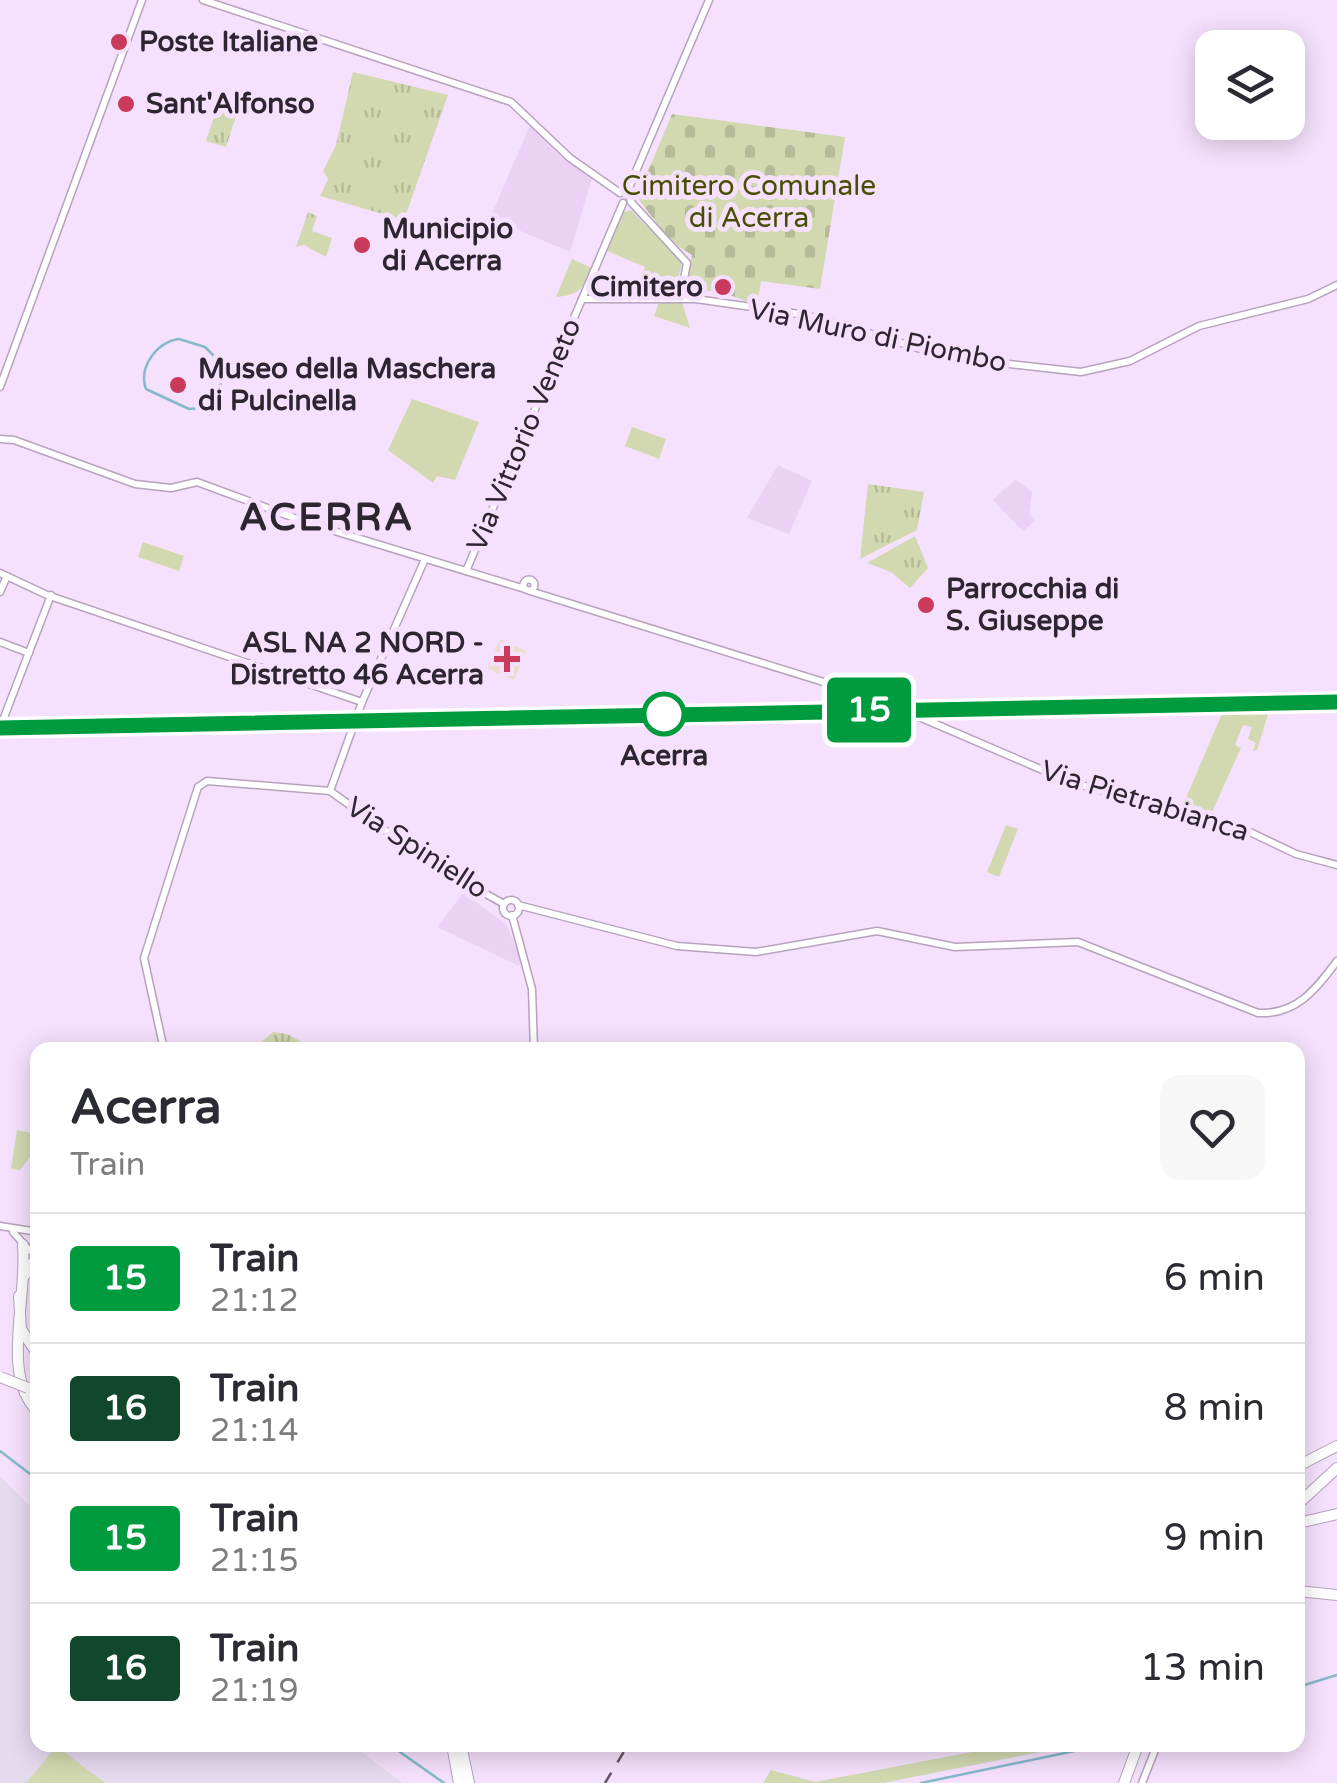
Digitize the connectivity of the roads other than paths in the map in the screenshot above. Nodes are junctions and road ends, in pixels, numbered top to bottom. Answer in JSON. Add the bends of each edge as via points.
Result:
{"nodes":[{"id":1,"x":142,"y":0,"type":"edge"},
{"id":2,"x":203,"y":0,"type":"edge"},
{"id":3,"x":709,"y":0,"type":"edge"},
{"id":4,"x":624,"y":192,"type":"junction"},
{"id":5,"x":627,"y":202,"type":"junction"},
{"id":6,"x":1337,"y":285,"type":"edge"},
{"id":7,"x":582,"y":299,"type":"junction"},
{"id":8,"x":680,"y":299,"type":"junction"},
{"id":9,"x":0,"y":387,"type":"edge"},
{"id":10,"x":0,"y":439,"type":"edge"},
{"id":11,"x":425,"y":559,"type":"junction"},
{"id":12,"x":466,"y":572,"type":"junction"},
{"id":13,"x":3,"y":575,"type":"edge"},
{"id":14,"x":530,"y":581,"type":"junction"},
{"id":15,"x":510,"y":584,"type":"junction"},
{"id":16,"x":527,"y":590,"type":"junction"},
{"id":17,"x":0,"y":592,"type":"edge"},
{"id":18,"x":51,"y":596,"type":"junction"},
{"id":19,"x":547,"y":596,"type":"junction"},
{"id":20,"x":0,"y":642,"type":"edge"},
{"id":21,"x":28,"y":653,"type":"junction"},
{"id":22,"x":362,"y":702,"type":"junction"},
{"id":23,"x":0,"y":728,"type":"edge"},
{"id":24,"x":330,"y":791,"type":"junction"},
{"id":25,"x":1337,"y":864,"type":"edge"},
{"id":26,"x":504,"y":904,"type":"junction"},
{"id":27,"x":518,"y":906,"type":"junction"},
{"id":28,"x":512,"y":916,"type":"junction"},
{"id":29,"x":1337,"y":960,"type":"edge"},
{"id":30,"x":162,"y":1042,"type":"edge"},
{"id":31,"x":534,"y":1042,"type":"edge"},
{"id":32,"x":0,"y":1226,"type":"edge"},
{"id":33,"x":11,"y":1230,"type":"junction"},
{"id":34,"x":30,"y":1231,"type":"edge"},
{"id":35,"x":30,"y":1236,"type":"edge"},
{"id":36,"x":23,"y":1245,"type":"junction"},
{"id":37,"x":30,"y":1249,"type":"edge"},
{"id":38,"x":30,"y":1266,"type":"edge"},
{"id":39,"x":30,"y":1343,"type":"edge"},
{"id":40,"x":3,"y":1344,"type":"dead end"},
{"id":41,"x":2,"y":1360,"type":"edge"},
{"id":42,"x":0,"y":1380,"type":"edge"},
{"id":43,"x":30,"y":1391,"type":"edge"},
{"id":44,"x":30,"y":1406,"type":"edge"},
{"id":45,"x":1337,"y":1446,"type":"edge"},
{"id":46,"x":1305,"y":1462,"type":"edge"},
{"id":47,"x":1337,"y":1472,"type":"edge"},
{"id":48,"x":1305,"y":1502,"type":"edge"},
{"id":49,"x":1337,"y":1514,"type":"edge"},
{"id":50,"x":1305,"y":1521,"type":"edge"},
{"id":51,"x":1305,"y":1594,"type":"edge"},
{"id":52,"x":1337,"y":1597,"type":"edge"},
{"id":53,"x":458,"y":1752,"type":"edge"},
{"id":54,"x":458,"y":1752,"type":"edge"},
{"id":55,"x":1132,"y":1752,"type":"edge"},
{"id":56,"x":1154,"y":1752,"type":"edge"},
{"id":57,"x":459,"y":1783,"type":"edge"},
{"id":58,"x":469,"y":1783,"type":"edge"},
{"id":59,"x":1121,"y":1783,"type":"edge"},
{"id":60,"x":1142,"y":1783,"type":"edge"}],
"edges":[{"from":1,"to":9,"type":"street"},
{"from":2,"to":4,"type":"street","via":[[519,106],[570,158]]},
{"from":3,"to":4,"type":"street"},
{"from":4,"to":5,"type":"street"},
{"from":5,"to":7,"type":"street","name":"Via Vittorio Veneto"},
{"from":5,"to":8,"type":"street","via":[[687,263]]},
{"from":6,"to":8,"type":"street","name":"Via Muro di Piombo","via":[[1308,299],[1199,326],[1130,361],[1082,372],[947,357],[820,318]]},
{"from":7,"to":8,"type":"street","name":"Via Muro di Piombo"},
{"from":7,"to":12,"type":"street","name":"Via Vittorio Veneto"},
{"from":10,"to":11,"type":"street","name":"Via Pietrabianca","via":[[158,487],[197,482]]},
{"from":11,"to":12,"type":"street","name":"Via Pietrabianca"},
{"from":11,"to":22,"type":"street"},
{"from":12,"to":15,"type":"street","name":"Via Pietrabianca"},
{"from":13,"to":17,"type":"street"},
{"from":13,"to":18,"type":"street"},
{"from":14,"to":15,"type":"street"},
{"from":14,"to":16,"type":"street"},
{"from":14,"to":19,"type":"street"},
{"from":15,"to":16,"type":"street","name":"Via Pietrabianca"},
{"from":16,"to":19,"type":"street","name":"Via Pietrabianca"},
{"from":18,"to":21,"type":"street"},
{"from":18,"to":22,"type":"street"},
{"from":19,"to":25,"type":"street","name":"Via Pietrabianca","via":[[875,698],[1073,784],[1231,823],[1296,854]]},
{"from":20,"to":21,"type":"street"},
{"from":21,"to":23,"type":"street"},
{"from":22,"to":24,"type":"street"},
{"from":24,"to":26,"type":"street","name":"Via Spiniello","via":[[434,866]]},
{"from":24,"to":30,"type":"street","via":[[248,781],[198,787],[144,958]]},
{"from":26,"to":27,"type":"street","name":"Via Spiniello","via":[[512,900]]},
{"from":26,"to":28,"type":"street","name":"Via Spiniello"},
{"from":27,"to":28,"type":"street","name":"Via Spiniello"},
{"from":27,"to":29,"type":"street","via":[[677,946],[756,952],[877,931],[955,948],[1078,942],[1258,1013],[1302,1002]]},
{"from":28,"to":31,"type":"street","name":"Via Spiniello","via":[[532,989]]},
{"from":32,"to":33,"type":"street"},
{"from":33,"to":34,"type":"street"},
{"from":33,"to":36,"type":"street"},
{"from":35,"to":36,"type":"street"},
{"from":36,"to":37,"type":"street"},
{"from":36,"to":40,"type":"highway"},
{"from":38,"to":39,"type":"highway","via":[[18,1309]]},
{"from":41,"to":44,"type":"highway","via":[[15,1394]]},
{"from":42,"to":43,"type":"highway","bridge":true},
{"from":45,"to":46,"type":"highway"},
{"from":47,"to":48,"type":"highway"},
{"from":49,"to":50,"type":"highway"},
{"from":51,"to":52,"type":"highway"},
{"from":53,"to":57,"type":"highway"},
{"from":54,"to":58,"type":"highway"},
{"from":55,"to":59,"type":"highway"},
{"from":56,"to":60,"type":"street"}]}
